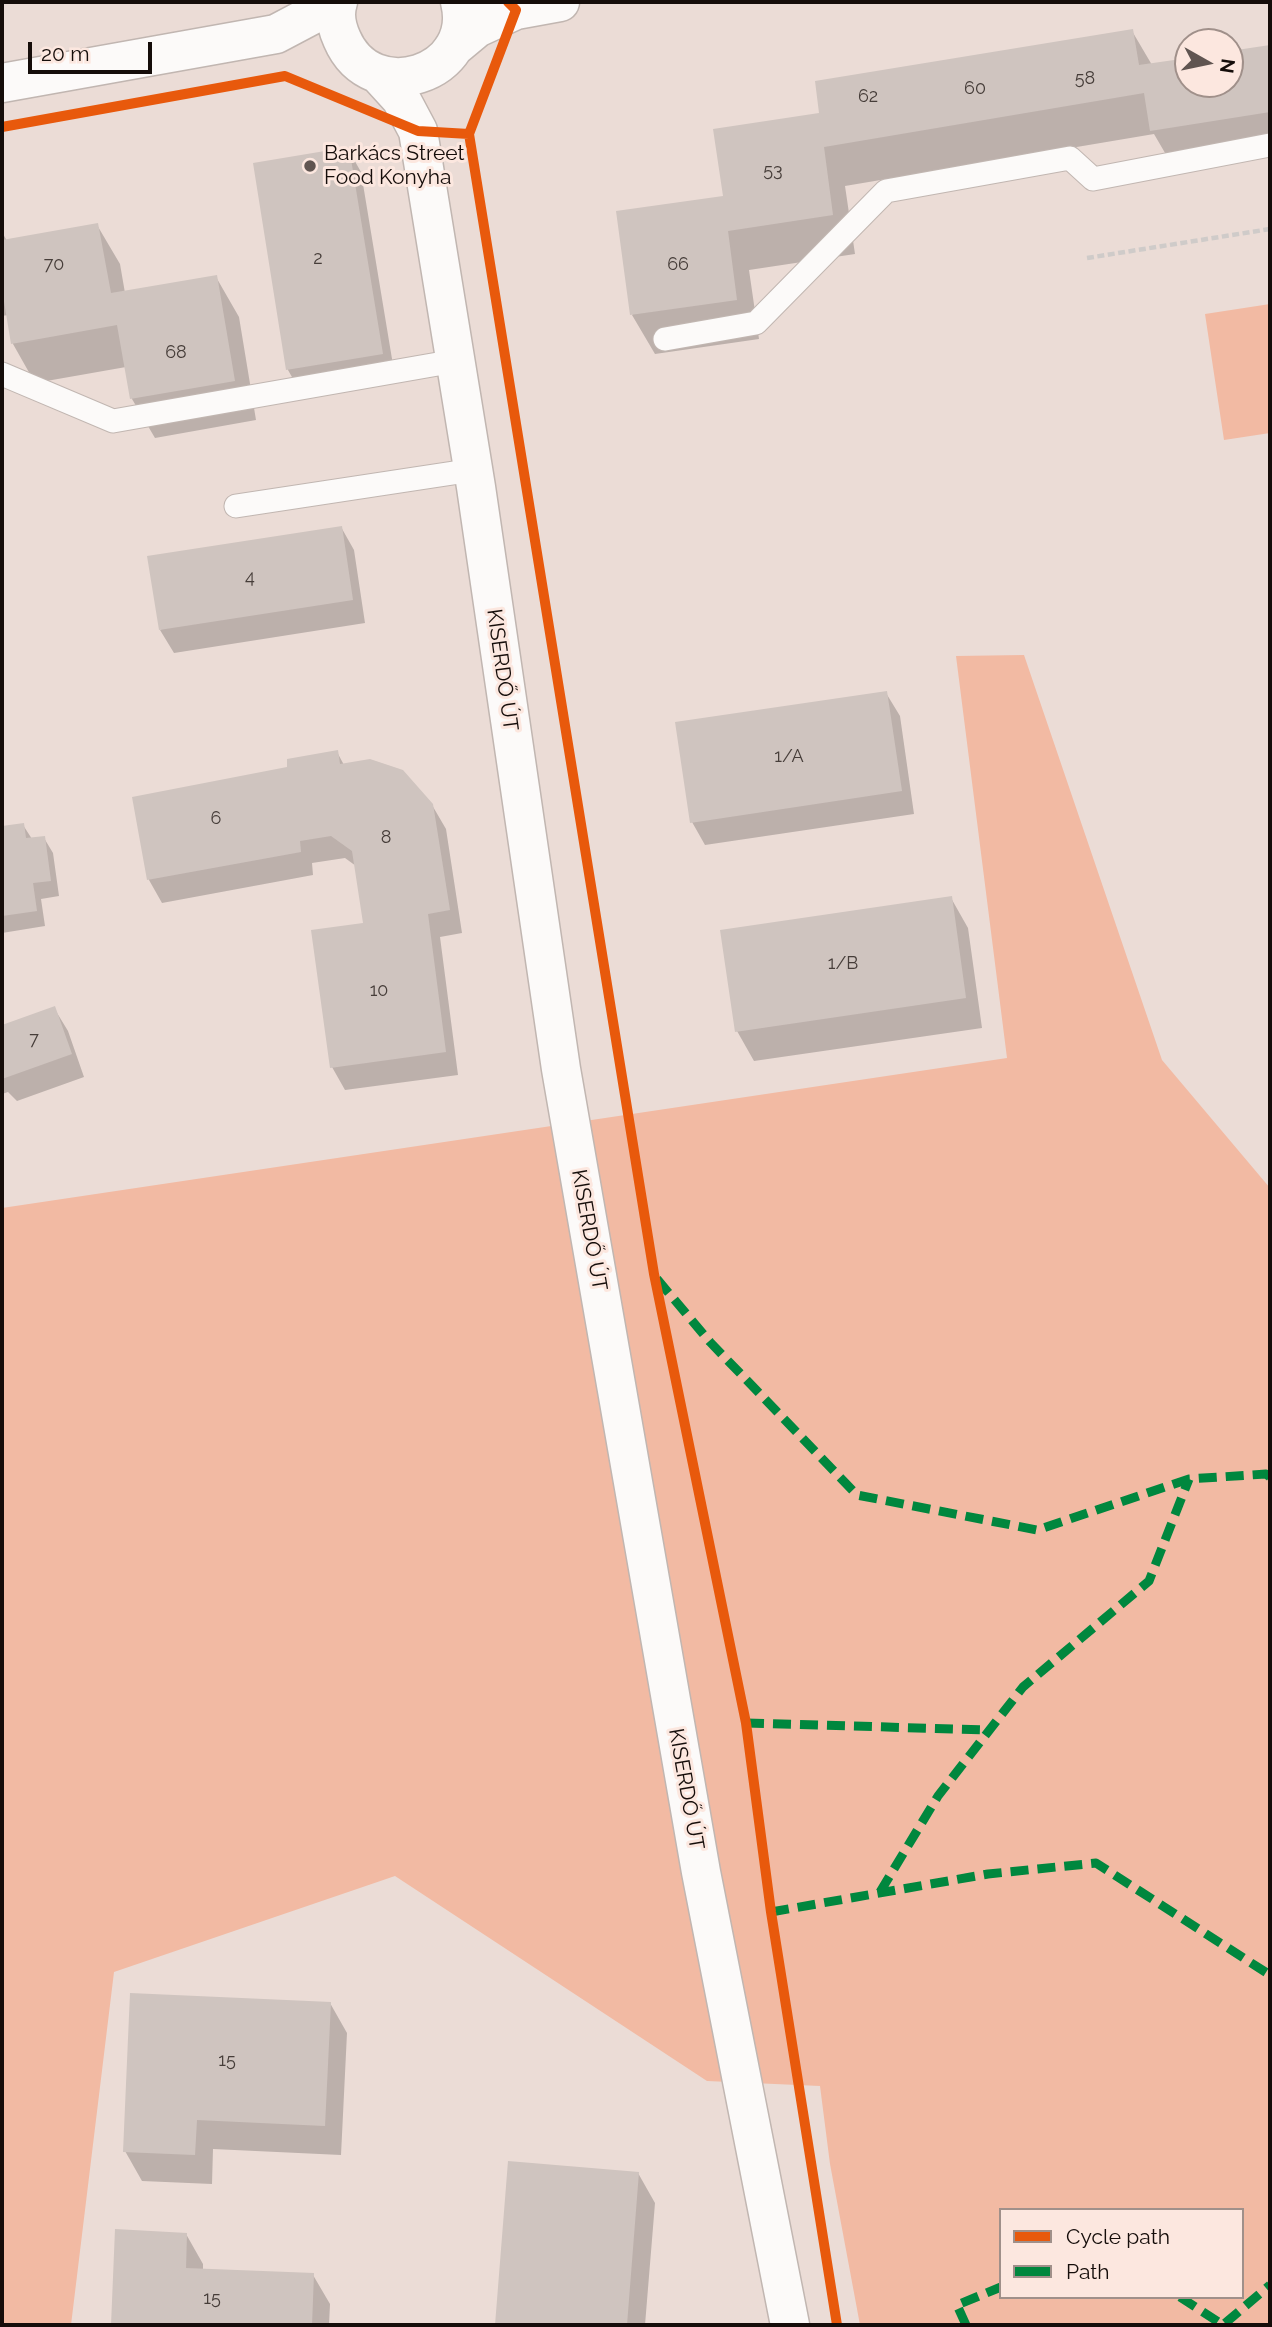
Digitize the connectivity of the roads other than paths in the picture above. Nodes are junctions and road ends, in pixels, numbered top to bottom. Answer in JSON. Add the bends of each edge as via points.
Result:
{"nodes":[{"id":1,"x":326,"y":2,"type":"edge"},
{"id":2,"x":338,"y":2,"type":"edge"},
{"id":3,"x":460,"y":2,"type":"edge"},
{"id":4,"x":560,"y":2,"type":"edge"},
{"id":5,"x":504,"y":6,"type":"edge"},
{"id":6,"x":276,"y":34,"type":"junction"},
{"id":7,"x":447,"y":55,"type":"junction"},
{"id":8,"x":370,"y":71,"type":"junction"},
{"id":9,"x":2,"y":83,"type":"edge"},
{"id":10,"x":418,"y":131,"type":"junction"},
{"id":11,"x":1270,"y":145,"type":"edge"},
{"id":12,"x":665,"y":339,"type":"dead end"},
{"id":13,"x":455,"y":361,"type":"junction"},
{"id":14,"x":2,"y":374,"type":"edge"},
{"id":15,"x":473,"y":470,"type":"junction"},
{"id":16,"x":236,"y":506,"type":"dead end"},
{"id":17,"x":790,"y":2325,"type":"edge"}],
"edges":[{"from":1,"to":6,"type":"street"},
{"from":2,"to":8,"type":"street","via":[[338,29],[346,50]]},
{"from":3,"to":7,"type":"street","name":"KISERDŐ ÚT","via":[[460,29]]},
{"from":4,"to":5,"type":"street"},
{"from":5,"to":7,"type":"street"},
{"from":6,"to":8,"type":"street","via":[[319,40]]},
{"from":6,"to":9,"type":"street"},
{"from":7,"to":8,"type":"street","via":[[423,74],[402,78]]},
{"from":7,"to":10,"type":"street","name":"KISERDŐ ÚT","via":[[423,102]]},
{"from":8,"to":10,"type":"street","name":"KISERDŐ ÚT","via":[[401,99]]},
{"from":10,"to":13,"type":"street","name":"KISERDŐ ÚT"},
{"from":11,"to":12,"type":"lane","via":[[1093,178],[1070,158],[886,191],[756,323]]},
{"from":13,"to":14,"type":"lane","via":[[113,421]]},
{"from":13,"to":15,"type":"street","name":"KISERDŐ ÚT"},
{"from":15,"to":16,"type":"lane"},
{"from":15,"to":17,"type":"street","name":"KISERDŐ ÚT","via":[[564,1083],[701,1872]]}]}
